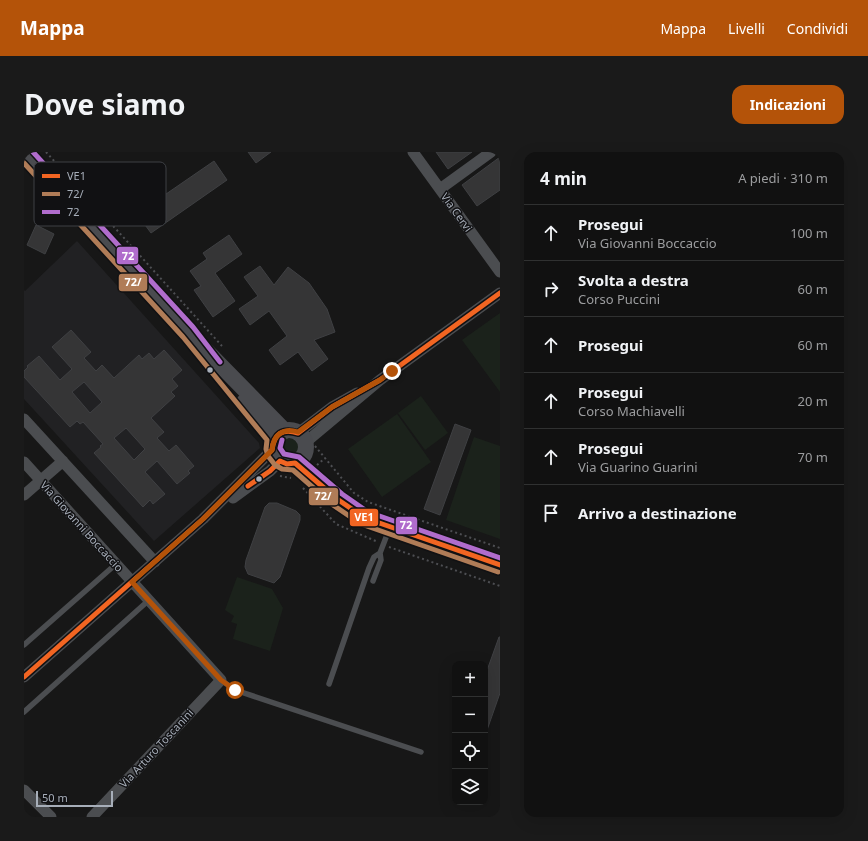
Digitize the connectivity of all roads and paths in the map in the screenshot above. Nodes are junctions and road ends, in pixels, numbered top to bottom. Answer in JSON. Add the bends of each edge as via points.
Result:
{"nodes":[{"id":1,"x":24,"y":152,"type":"edge"},
{"id":2,"x":46,"y":152,"type":"edge"},
{"id":3,"x":413,"y":152,"type":"edge"},
{"id":4,"x":491,"y":152,"type":"edge"},
{"id":5,"x":55,"y":162,"type":"edge"},
{"id":6,"x":34,"y":163,"type":"edge"},
{"id":7,"x":440,"y":189,"type":"junction"},
{"id":8,"x":91,"y":226,"type":"edge"},
{"id":9,"x":113,"y":226,"type":"edge"},
{"id":10,"x":500,"y":272,"type":"edge"},
{"id":11,"x":500,"y":293,"type":"edge"},
{"id":12,"x":225,"y":350,"type":"dead end"},
{"id":13,"x":24,"y":419,"type":"edge"},
{"id":14,"x":289,"y":447,"type":"junction"},
{"id":15,"x":325,"y":458,"type":"dead end"},
{"id":16,"x":63,"y":461,"type":"junction"},
{"id":17,"x":24,"y":462,"type":"edge"},
{"id":18,"x":41,"y":481,"type":"junction"},
{"id":19,"x":24,"y":495,"type":"edge"},
{"id":20,"x":391,"y":527,"type":"junction"},
{"id":21,"x":500,"y":548,"type":"edge"},
{"id":22,"x":380,"y":553,"type":"junction"},
{"id":23,"x":155,"y":562,"type":"junction"},
{"id":24,"x":116,"y":564,"type":"junction"},
{"id":25,"x":500,"y":565,"type":"edge"},
{"id":26,"x":374,"y":580,"type":"dead end"},
{"id":27,"x":132,"y":582,"type":"junction"},
{"id":28,"x":149,"y":600,"type":"junction"},
{"id":29,"x":24,"y":645,"type":"edge"},
{"id":30,"x":24,"y":677,"type":"edge"},
{"id":31,"x":221,"y":680,"type":"junction"},
{"id":32,"x":329,"y":684,"type":"dead end"},
{"id":33,"x":24,"y":712,"type":"edge"},
{"id":34,"x":421,"y":752,"type":"dead end"},
{"id":35,"x":24,"y":790,"type":"edge"},
{"id":36,"x":51,"y":817,"type":"edge"},
{"id":37,"x":92,"y":817,"type":"edge"}],
"edges":[{"from":1,"to":6,"type":"street"},
{"from":2,"to":5,"type":"path"},
{"from":3,"to":7,"type":"street","name":"Via Cervi"},
{"from":4,"to":7,"type":"street"},
{"from":7,"to":10,"type":"street","name":"Via Cervi"},
{"from":8,"to":14,"type":"street"},
{"from":9,"to":12,"type":"path"},
{"from":11,"to":14,"type":"street"},
{"from":13,"to":16,"type":"street"},
{"from":14,"to":20,"type":"street","via":[[346,507]]},
{"from":14,"to":23,"type":"street"},
{"from":15,"to":21,"type":"path","via":[[354,493],[368,502]]},
{"from":16,"to":18,"type":"street"},
{"from":16,"to":23,"type":"street"},
{"from":17,"to":18,"type":"street","name":"Via Giovanni Boccaccio"},
{"from":18,"to":19,"type":"street"},
{"from":18,"to":24,"type":"street","name":"Via Giovanni Boccaccio"},
{"from":20,"to":22,"type":"lane"},
{"from":20,"to":25,"type":"street"},
{"from":22,"to":26,"type":"lane","via":[[381,560]]},
{"from":22,"to":32,"type":"lane","via":[[374,557],[369,568]]},
{"from":23,"to":27,"type":"street"},
{"from":24,"to":27,"type":"street","name":"Via Giovanni Boccaccio"},
{"from":24,"to":29,"type":"lane"},
{"from":27,"to":28,"type":"street","name":"Via Giovanni Boccaccio"},
{"from":27,"to":30,"type":"street"},
{"from":28,"to":31,"type":"street","name":"Via Giovanni Boccaccio"},
{"from":28,"to":33,"type":"lane"},
{"from":31,"to":34,"type":"lane","via":[[235,690]]},
{"from":31,"to":37,"type":"street","name":"Via Arturo Toscanini"},
{"from":35,"to":36,"type":"street"}]}
